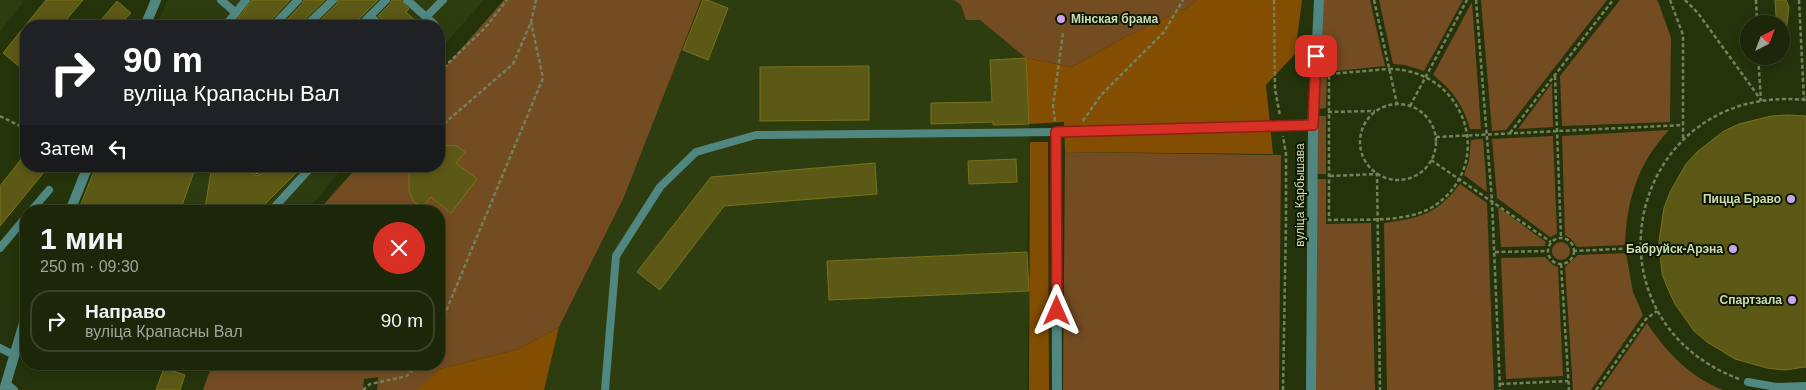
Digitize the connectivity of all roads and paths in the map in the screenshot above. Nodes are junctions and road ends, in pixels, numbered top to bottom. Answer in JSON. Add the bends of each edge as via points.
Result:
{"nodes":[{"id":1,"x":156,"y":0,"type":"edge"},
{"id":2,"x":221,"y":0,"type":"edge"},
{"id":3,"x":246,"y":0,"type":"edge"},
{"id":4,"x":298,"y":0,"type":"edge"},
{"id":5,"x":333,"y":0,"type":"edge"},
{"id":6,"x":386,"y":0,"type":"edge"},
{"id":7,"x":407,"y":0,"type":"edge"},
{"id":8,"x":443,"y":0,"type":"edge"},
{"id":9,"x":507,"y":0,"type":"edge"},
{"id":10,"x":536,"y":0,"type":"edge"},
{"id":11,"x":1183,"y":0,"type":"edge"},
{"id":12,"x":1274,"y":0,"type":"edge"},
{"id":13,"x":1319,"y":0,"type":"edge"},
{"id":14,"x":1374,"y":0,"type":"edge"},
{"id":15,"x":1468,"y":0,"type":"edge"},
{"id":16,"x":1476,"y":0,"type":"edge"},
{"id":17,"x":1613,"y":0,"type":"edge"},
{"id":18,"x":1670,"y":0,"type":"edge"},
{"id":19,"x":1685,"y":0,"type":"edge"},
{"id":20,"x":1756,"y":0,"type":"edge"},
{"id":21,"x":1799,"y":0,"type":"edge"},
{"id":22,"x":236,"y":13,"type":"junction"},
{"id":23,"x":1757,"y":15,"type":"edge"},
{"id":24,"x":370,"y":16,"type":"junction"},
{"id":25,"x":426,"y":17,"type":"junction"},
{"id":26,"x":148,"y":20,"type":"edge"},
{"id":27,"x":230,"y":20,"type":"edge"},
{"id":28,"x":279,"y":20,"type":"edge"},
{"id":29,"x":312,"y":20,"type":"edge"},
{"id":30,"x":366,"y":20,"type":"edge"},
{"id":31,"x":374,"y":20,"type":"edge"},
{"id":32,"x":429,"y":20,"type":"edge"},
{"id":33,"x":531,"y":22,"type":"junction"},
{"id":34,"x":1064,"y":34,"type":"dead end"},
{"id":35,"x":1759,"y":65,"type":"edge"},
{"id":36,"x":445,"y":66,"type":"edge"},
{"id":37,"x":1389,"y":69,"type":"junction"},
{"id":38,"x":1555,"y":74,"type":"junction"},
{"id":39,"x":1426,"y":76,"type":"junction"},
{"id":40,"x":1805,"y":99,"type":"edge"},
{"id":41,"x":1761,"y":100,"type":"junction"},
{"id":42,"x":1397,"y":104,"type":"junction"},
{"id":43,"x":1410,"y":106,"type":"junction"},
{"id":44,"x":1376,"y":110,"type":"junction"},
{"id":45,"x":1314,"y":111,"type":"junction"},
{"id":46,"x":1329,"y":112,"type":"junction"},
{"id":47,"x":0,"y":116,"type":"edge"},
{"id":48,"x":445,"y":123,"type":"edge"},
{"id":49,"x":1313,"y":125,"type":"junction"},
{"id":50,"x":1683,"y":125,"type":"junction"},
{"id":51,"x":20,"y":126,"type":"edge"},
{"id":52,"x":1282,"y":126,"type":"junction"},
{"id":53,"x":1056,"y":132,"type":"junction"},
{"id":54,"x":1076,"y":132,"type":"junction"},
{"id":55,"x":1557,"y":132,"type":"junction"},
{"id":56,"x":1509,"y":134,"type":"junction"},
{"id":57,"x":1487,"y":135,"type":"junction"},
{"id":58,"x":1468,"y":136,"type":"junction"},
{"id":59,"x":1436,"y":137,"type":"junction"},
{"id":60,"x":1683,"y":140,"type":"junction"},
{"id":61,"x":1431,"y":160,"type":"junction"},
{"id":62,"x":86,"y":172,"type":"edge"},
{"id":63,"x":307,"y":172,"type":"edge"},
{"id":64,"x":1377,"y":174,"type":"junction"},
{"id":65,"x":1313,"y":175,"type":"junction"},
{"id":66,"x":1329,"y":176,"type":"junction"},
{"id":67,"x":1459,"y":178,"type":"junction"},
{"id":68,"x":49,"y":190,"type":"dead end"},
{"id":69,"x":1492,"y":201,"type":"junction"},
{"id":70,"x":36,"y":205,"type":"edge"},
{"id":71,"x":72,"y":205,"type":"edge"},
{"id":72,"x":276,"y":205,"type":"edge"},
{"id":73,"x":1377,"y":218,"type":"junction"},
{"id":74,"x":20,"y":224,"type":"edge"},
{"id":75,"x":1561,"y":238,"type":"junction"},
{"id":76,"x":1551,"y":242,"type":"junction"},
{"id":77,"x":0,"y":248,"type":"edge"},
{"id":78,"x":1640,"y":248,"type":"junction"},
{"id":79,"x":1548,"y":251,"type":"junction"},
{"id":80,"x":1573,"y":251,"type":"junction"},
{"id":81,"x":1495,"y":252,"type":"junction"},
{"id":82,"x":1561,"y":264,"type":"junction"},
{"id":83,"x":1657,"y":311,"type":"junction"},
{"id":84,"x":445,"y":314,"type":"edge"},
{"id":85,"x":20,"y":336,"type":"edge"},
{"id":86,"x":0,"y":348,"type":"edge"},
{"id":87,"x":14,"y":355,"type":"junction"},
{"id":88,"x":412,"y":370,"type":"edge"},
{"id":89,"x":1568,"y":381,"type":"junction"},
{"id":90,"x":1748,"y":382,"type":"joint"},
{"id":91,"x":1500,"y":384,"type":"junction"},
{"id":92,"x":1806,"y":386,"type":"edge"},
{"id":93,"x":8,"y":388,"type":"edge"},
{"id":94,"x":362,"y":390,"type":"edge"},
{"id":95,"x":605,"y":390,"type":"edge"},
{"id":96,"x":1057,"y":390,"type":"edge"},
{"id":97,"x":1283,"y":390,"type":"edge"},
{"id":98,"x":1311,"y":390,"type":"edge"},
{"id":99,"x":1380,"y":390,"type":"edge"},
{"id":100,"x":1500,"y":390,"type":"edge"},
{"id":101,"x":1569,"y":390,"type":"edge"},
{"id":102,"x":1596,"y":390,"type":"edge"},
{"id":103,"x":1806,"y":390,"type":"edge"}],
"edges":[{"from":1,"to":26,"type":"street"},
{"from":2,"to":22,"type":"lane"},
{"from":3,"to":22,"type":"lane"},
{"from":4,"to":28,"type":"lane"},
{"from":5,"to":29,"type":"lane"},
{"from":6,"to":24,"type":"lane"},
{"from":7,"to":25,"type":"lane"},
{"from":8,"to":25,"type":"lane"},
{"from":9,"to":36,"type":"path","via":[[485,28]]},
{"from":10,"to":33,"type":"path"},
{"from":11,"to":54,"type":"path","via":[[1164,32],[1101,95]]},
{"from":12,"to":52,"type":"path","via":[[1275,88]]},
{"from":13,"to":45,"type":"street","name":"вуліца Карбышава"},
{"from":14,"to":37,"type":"path"},
{"from":15,"to":39,"type":"path"},
{"from":16,"to":57,"type":"path"},
{"from":17,"to":38,"type":"path"},
{"from":18,"to":50,"type":"path","via":[[1683,35]]},
{"from":19,"to":41,"type":"path"},
{"from":20,"to":23,"type":"path"},
{"from":21,"to":40,"type":"path"},
{"from":22,"to":27,"type":"lane"},
{"from":24,"to":30,"type":"lane"},
{"from":24,"to":31,"type":"lane"},
{"from":25,"to":32,"type":"lane"},
{"from":33,"to":48,"type":"path","via":[[513,64]]},
{"from":33,"to":84,"type":"path","via":[[543,78]]},
{"from":34,"to":53,"type":"path","via":[[1053,106]]},
{"from":35,"to":41,"type":"path"},
{"from":37,"to":39,"type":"path"},
{"from":37,"to":42,"type":"path"},
{"from":37,"to":46,"type":"path","via":[[1329,74]]},
{"from":38,"to":55,"type":"path"},
{"from":38,"to":56,"type":"path"},
{"from":39,"to":43,"type":"path"},
{"from":39,"to":58,"type":"path","via":[[1443,88],[1458,106]]},
{"from":40,"to":41,"type":"path"},
{"from":41,"to":60,"type":"path","via":[[1715,116]]},
{"from":42,"to":43,"type":"path"},
{"from":42,"to":44,"type":"path"},
{"from":43,"to":59,"type":"path","via":[[1429,120]]},
{"from":44,"to":46,"type":"path"},
{"from":44,"to":64,"type":"path","via":[[1365,123],[1360,140],[1362,156]]},
{"from":45,"to":46,"type":"path"},
{"from":45,"to":49,"type":"street","name":"вуліца Карбышава"},
{"from":46,"to":66,"type":"path"},
{"from":47,"to":51,"type":"path"},
{"from":49,"to":52,"type":"lane"},
{"from":49,"to":65,"type":"street","name":"вуліца Карбышава"},
{"from":50,"to":55,"type":"path"},
{"from":50,"to":60,"type":"path"},
{"from":52,"to":54,"type":"lane"},
{"from":52,"to":97,"type":"path","via":[[1286,154]]},
{"from":53,"to":54,"type":"lane"},
{"from":53,"to":95,"type":"lane","via":[[756,135],[696,152],[660,187],[616,256]]},
{"from":53,"to":96,"type":"street"},
{"from":55,"to":56,"type":"path"},
{"from":55,"to":75,"type":"path"},
{"from":56,"to":57,"type":"path"},
{"from":57,"to":58,"type":"path"},
{"from":57,"to":69,"type":"path"},
{"from":58,"to":59,"type":"path"},
{"from":58,"to":67,"type":"path","via":[[1465,162]]},
{"from":59,"to":61,"type":"path"},
{"from":60,"to":78,"type":"path","via":[[1667,158],[1652,186],[1642,218]]},
{"from":61,"to":64,"type":"path","via":[[1420,173],[1404,180]]},
{"from":61,"to":67,"type":"path"},
{"from":62,"to":71,"type":"street"},
{"from":63,"to":72,"type":"lane"},
{"from":64,"to":66,"type":"path"},
{"from":64,"to":73,"type":"path"},
{"from":65,"to":66,"type":"path"},
{"from":65,"to":98,"type":"street","name":"вуліца Карбышава"},
{"from":66,"to":73,"type":"path","via":[[1329,220]]},
{"from":67,"to":69,"type":"path"},
{"from":67,"to":73,"type":"path","via":[[1449,193],[1430,208],[1408,216]]},
{"from":68,"to":70,"type":"lane"},
{"from":69,"to":76,"type":"path"},
{"from":69,"to":81,"type":"path"},
{"from":73,"to":99,"type":"path"},
{"from":74,"to":77,"type":"lane"},
{"from":75,"to":76,"type":"path"},
{"from":75,"to":80,"type":"path","via":[[1569,241]]},
{"from":76,"to":79,"type":"path"},
{"from":78,"to":80,"type":"path"},
{"from":78,"to":83,"type":"path","via":[[1646,282]]},
{"from":79,"to":81,"type":"path"},
{"from":79,"to":82,"type":"path","via":[[1549,257]]},
{"from":80,"to":82,"type":"path","via":[[1570,259]]},
{"from":81,"to":91,"type":"path"},
{"from":82,"to":89,"type":"path"},
{"from":83,"to":90,"type":"path","via":[[1688,350],[1715,369]]},
{"from":83,"to":102,"type":"path","via":[[1646,319]]},
{"from":85,"to":87,"type":"street"},
{"from":86,"to":87,"type":"lane"},
{"from":87,"to":93,"type":"street"},
{"from":88,"to":94,"type":"path","via":[[407,376],[370,384]]},
{"from":89,"to":91,"type":"path"},
{"from":89,"to":101,"type":"path"},
{"from":90,"to":92,"type":"lane","via":[[1776,387]]},
{"from":91,"to":100,"type":"path"},
{"from":92,"to":103,"type":"lane"}]}
